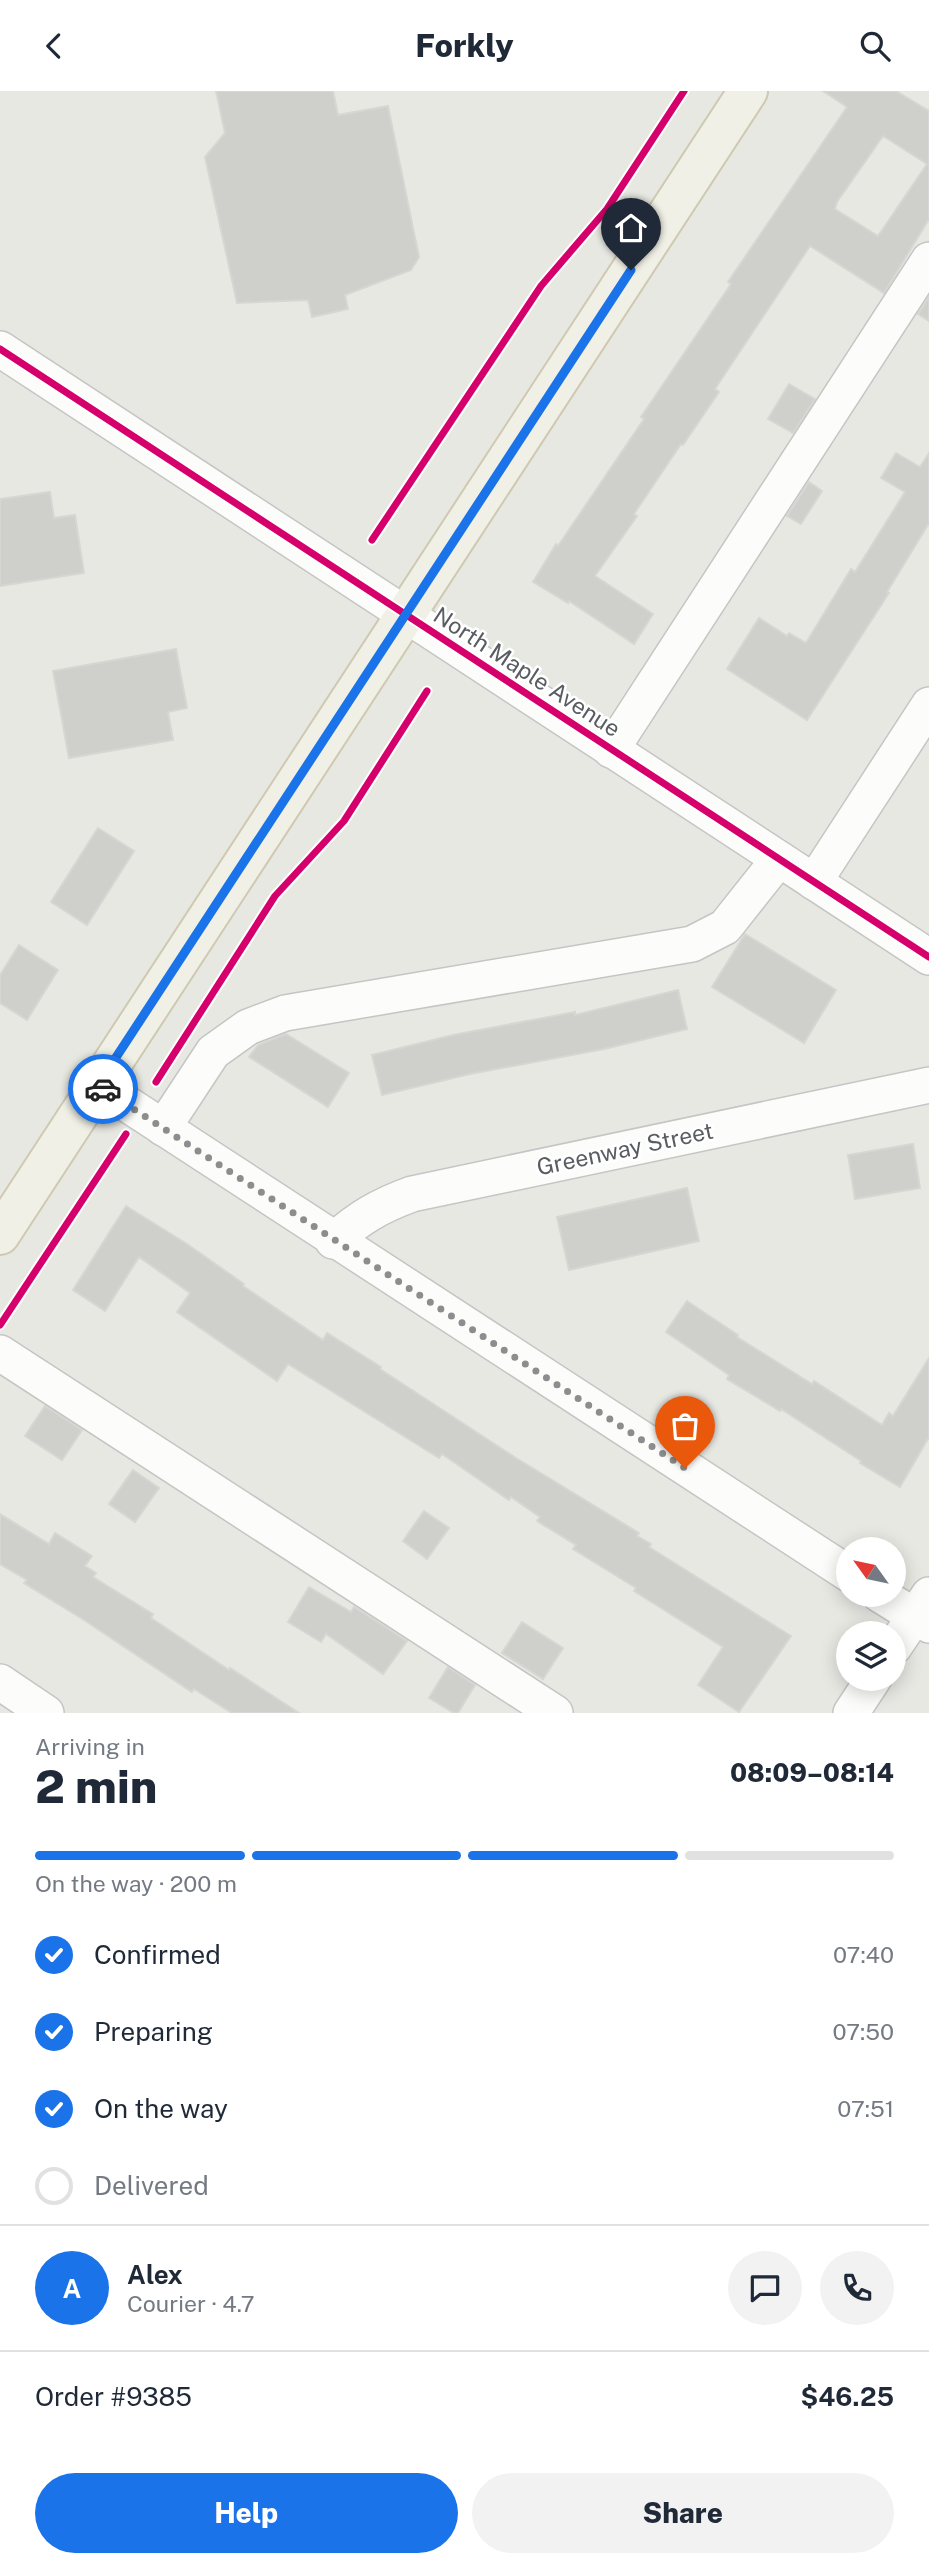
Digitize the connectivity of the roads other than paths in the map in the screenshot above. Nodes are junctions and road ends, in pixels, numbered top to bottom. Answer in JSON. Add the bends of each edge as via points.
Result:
{"nodes":[{"id":1,"x":748,"y":91,"type":"edge"},
{"id":2,"x":929,"y":260,"type":"edge"},
{"id":3,"x":0,"y":349,"type":"edge"},
{"id":4,"x":406,"y":616,"type":"junction"},
{"id":5,"x":929,"y":705,"type":"edge"},
{"id":6,"x":611,"y":750,"type":"junction"},
{"id":7,"x":779,"y":859,"type":"junction"},
{"id":8,"x":814,"y":882,"type":"junction"},
{"id":9,"x":929,"y":957,"type":"edge"},
{"id":10,"x":929,"y":1085,"type":"edge"},
{"id":11,"x":98,"y":1086,"type":"junction"},
{"id":12,"x":163,"y":1128,"type":"junction"},
{"id":13,"x":0,"y":1235,"type":"edge"},
{"id":14,"x":333,"y":1241,"type":"junction"},
{"id":15,"x":0,"y":1353,"type":"edge"},
{"id":16,"x":836,"y":1566,"type":"edge"},
{"id":17,"x":906,"y":1605,"type":"edge"},
{"id":18,"x":924,"y":1612,"type":"edge"},
{"id":19,"x":906,"y":1633,"type":"edge"},
{"id":20,"x":0,"y":1682,"type":"edge"},
{"id":21,"x":865,"y":1691,"type":"edge"},
{"id":22,"x":46,"y":1713,"type":"edge"},
{"id":23,"x":555,"y":1713,"type":"edge"},
{"id":24,"x":851,"y":1713,"type":"edge"}],
"edges":[{"from":1,"to":4,"type":"main road"},
{"from":2,"to":6,"type":"street"},
{"from":3,"to":4,"type":"street","name":"North Maple Avenue"},
{"from":4,"to":6,"type":"street","name":"North Maple Avenue"},
{"from":4,"to":11,"type":"main road"},
{"from":5,"to":8,"type":"street"},
{"from":6,"to":7,"type":"street","name":"North Maple Avenue"},
{"from":7,"to":8,"type":"street","name":"North Maple Avenue"},
{"from":7,"to":12,"type":"street","via":[[725,927],[692,944],[285,1013],[248,1027],[213,1052]]},
{"from":8,"to":9,"type":"street","name":"North Maple Avenue"},
{"from":10,"to":14,"type":"street","name":"Greenway Street","via":[[412,1194],[358,1219]]},
{"from":11,"to":12,"type":"street"},
{"from":11,"to":13,"type":"main road"},
{"from":12,"to":14,"type":"street"},
{"from":14,"to":16,"type":"street"},
{"from":15,"to":23,"type":"street"},
{"from":17,"to":18,"type":"street"},
{"from":18,"to":19,"type":"street"},
{"from":20,"to":22,"type":"street"},
{"from":21,"to":24,"type":"street"}]}
